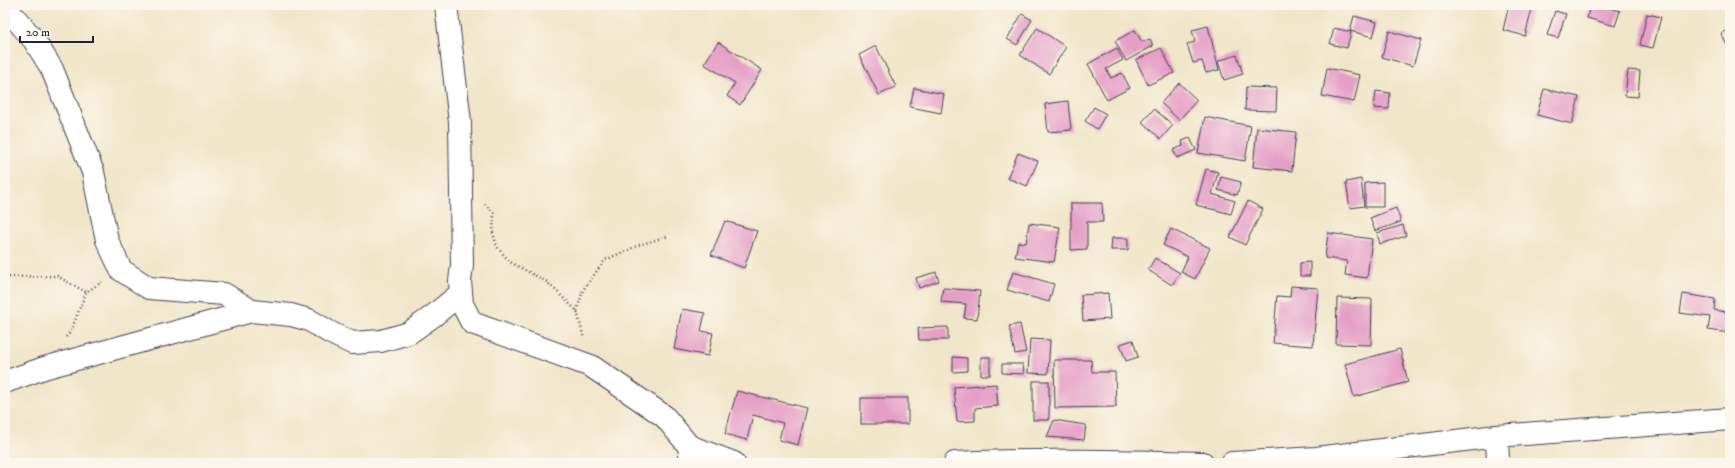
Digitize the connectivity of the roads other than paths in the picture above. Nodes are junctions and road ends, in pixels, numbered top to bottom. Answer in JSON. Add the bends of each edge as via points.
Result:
{"nodes":[{"id":1,"x":446,"y":5,"type":"edge"},
{"id":2,"x":5,"y":9,"type":"edge"},
{"id":3,"x":461,"y":293,"type":"junction"},
{"id":4,"x":252,"y":311,"type":"junction"},
{"id":5,"x":5,"y":382,"type":"edge"},
{"id":6,"x":1730,"y":419,"type":"edge"},
{"id":7,"x":1497,"y":436,"type":"junction"},
{"id":8,"x":690,"y":455,"type":"edge"},
{"id":9,"x":734,"y":463,"type":"edge"},
{"id":10,"x":954,"y":463,"type":"edge"},
{"id":11,"x":1203,"y":463,"type":"edge"},
{"id":12,"x":1232,"y":463,"type":"edge"},
{"id":13,"x":1498,"y":463,"type":"edge"}],
"edges":[{"from":1,"to":3,"type":"street","via":[[460,122]]},
{"from":2,"to":4,"type":"street","via":[[34,40],[52,68],[93,172],[107,240],[121,270],[149,288],[224,294]]},
{"from":3,"to":4,"type":"street","via":[[409,333],[381,341],[352,343],[310,320]]},
{"from":3,"to":8,"type":"street","via":[[462,304],[472,323],[591,366],[664,416]]},
{"from":4,"to":5,"type":"street","via":[[44,368]]},
{"from":6,"to":7,"type":"street"},
{"from":7,"to":12,"type":"street","via":[[1316,458]]},
{"from":7,"to":13,"type":"street"},
{"from":8,"to":9,"type":"street"},
{"from":10,"to":11,"type":"street"}]}
